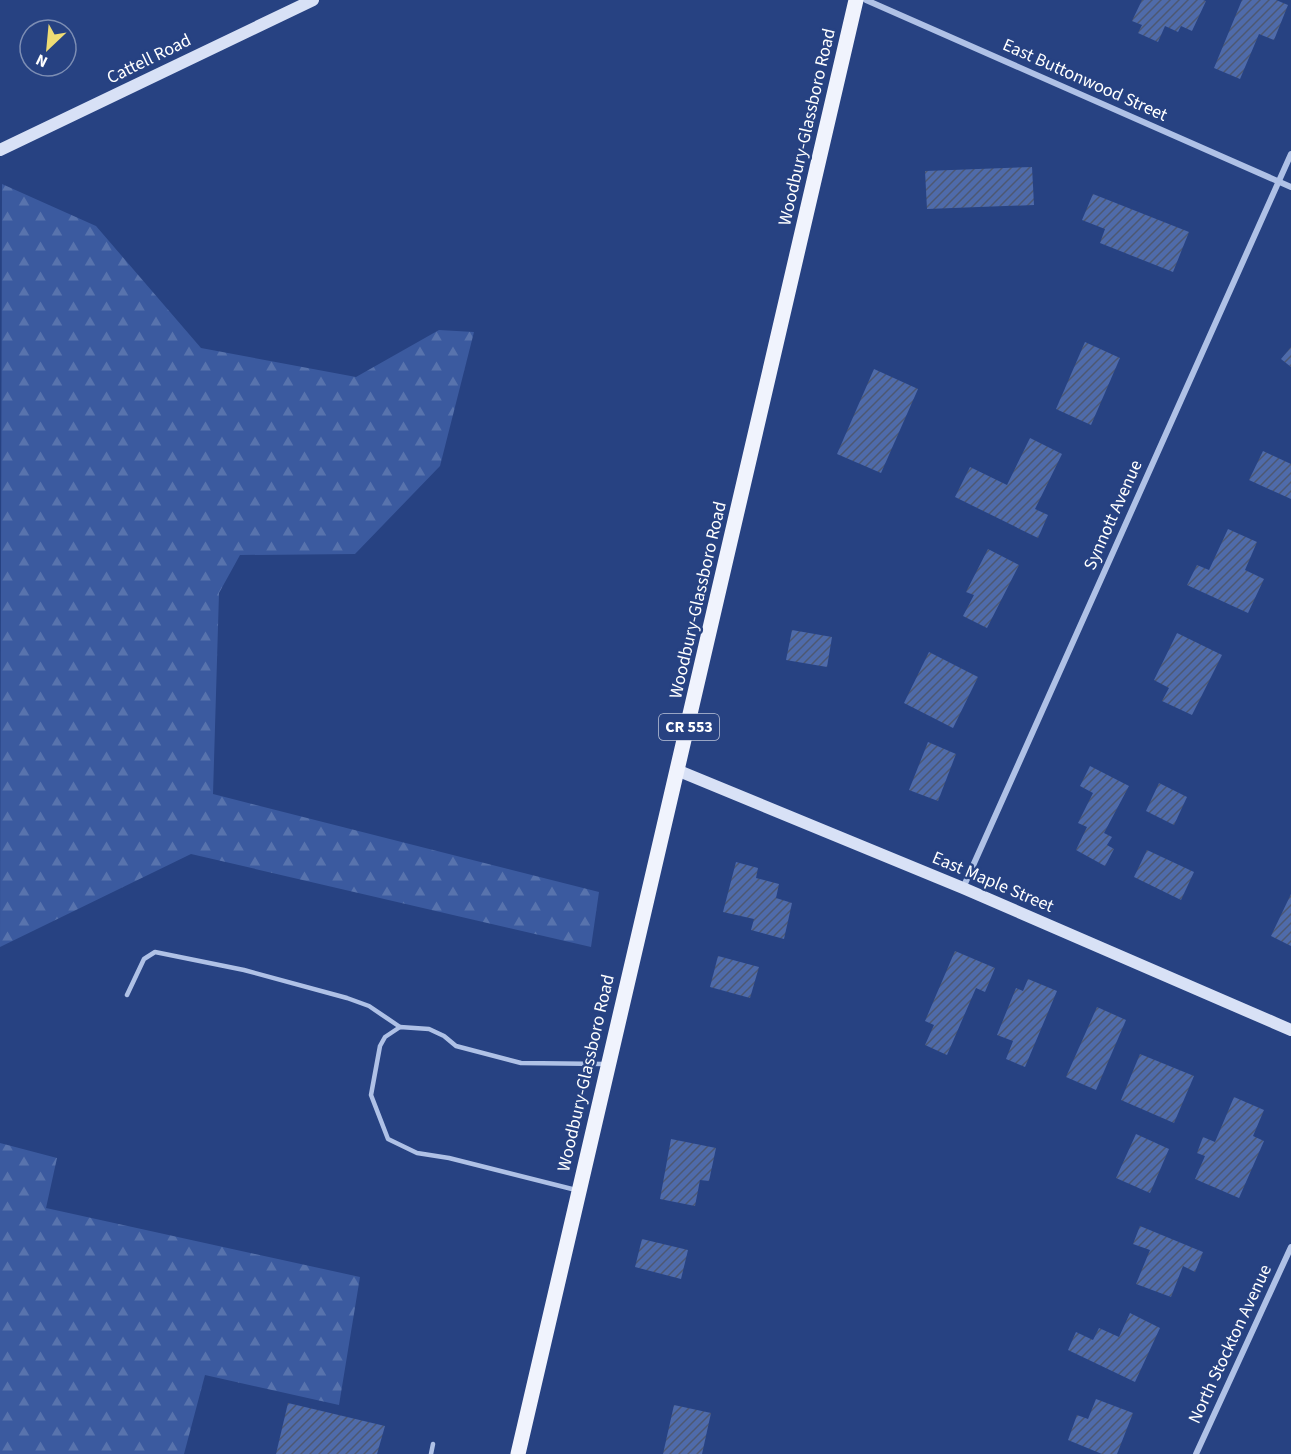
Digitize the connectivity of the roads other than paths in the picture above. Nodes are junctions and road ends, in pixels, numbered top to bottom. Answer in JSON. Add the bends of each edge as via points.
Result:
{"nodes":[{"id":1,"x":313,"y":0,"type":"edge"},
{"id":2,"x":856,"y":0,"type":"edge"},
{"id":3,"x":866,"y":0,"type":"edge"},
{"id":4,"x":0,"y":150,"type":"edge"},
{"id":5,"x":1291,"y":154,"type":"edge"},
{"id":6,"x":1279,"y":182,"type":"junction"},
{"id":7,"x":1291,"y":187,"type":"edge"},
{"id":8,"x":678,"y":771,"type":"junction"},
{"id":9,"x":963,"y":888,"type":"junction"},
{"id":10,"x":127,"y":995,"type":"dead end"},
{"id":11,"x":400,"y":1028,"type":"junction"},
{"id":12,"x":1291,"y":1030,"type":"edge"},
{"id":13,"x":608,"y":1064,"type":"junction"},
{"id":14,"x":579,"y":1191,"type":"junction"},
{"id":15,"x":1291,"y":1247,"type":"edge"},
{"id":16,"x":433,"y":1444,"type":"dead end"},
{"id":17,"x":431,"y":1454,"type":"edge"},
{"id":18,"x":518,"y":1454,"type":"edge"},
{"id":19,"x":1196,"y":1454,"type":"edge"}],
"edges":[{"from":1,"to":4,"type":"street","name":"Cattell Road"},
{"from":2,"to":8,"type":"main road","name":"Woodbury-Glassboro Road","number":"CR 553"},
{"from":3,"to":6,"type":"street","name":"East Buttonwood Street"},
{"from":5,"to":6,"type":"street","name":"Synnott Avenue"},
{"from":6,"to":7,"type":"street","name":"East Buttonwood Street"},
{"from":6,"to":9,"type":"street","name":"Synnott Avenue"},
{"from":8,"to":9,"type":"street","name":"East Maple Street"},
{"from":8,"to":13,"type":"main road","name":"Woodbury-Glassboro Road","number":"CR 553"},
{"from":9,"to":12,"type":"street","name":"East Maple Street"},
{"from":10,"to":11,"type":"lane","via":[[144,959],[155,952],[244,970],[347,998],[369,1005]]},
{"from":11,"to":13,"type":"lane","via":[[429,1029],[456,1046],[521,1063]]},
{"from":11,"to":14,"type":"lane","via":[[385,1037],[380,1046],[371,1095],[388,1139],[417,1154],[449,1158]]},
{"from":13,"to":14,"type":"main road","name":"Woodbury-Glassboro Road","number":"CR 553"},
{"from":14,"to":18,"type":"main road","name":"Woodbury-Glassboro Road","number":"CR 553"},
{"from":15,"to":19,"type":"street","name":"North Stockton Avenue"},
{"from":16,"to":17,"type":"lane"}]}
